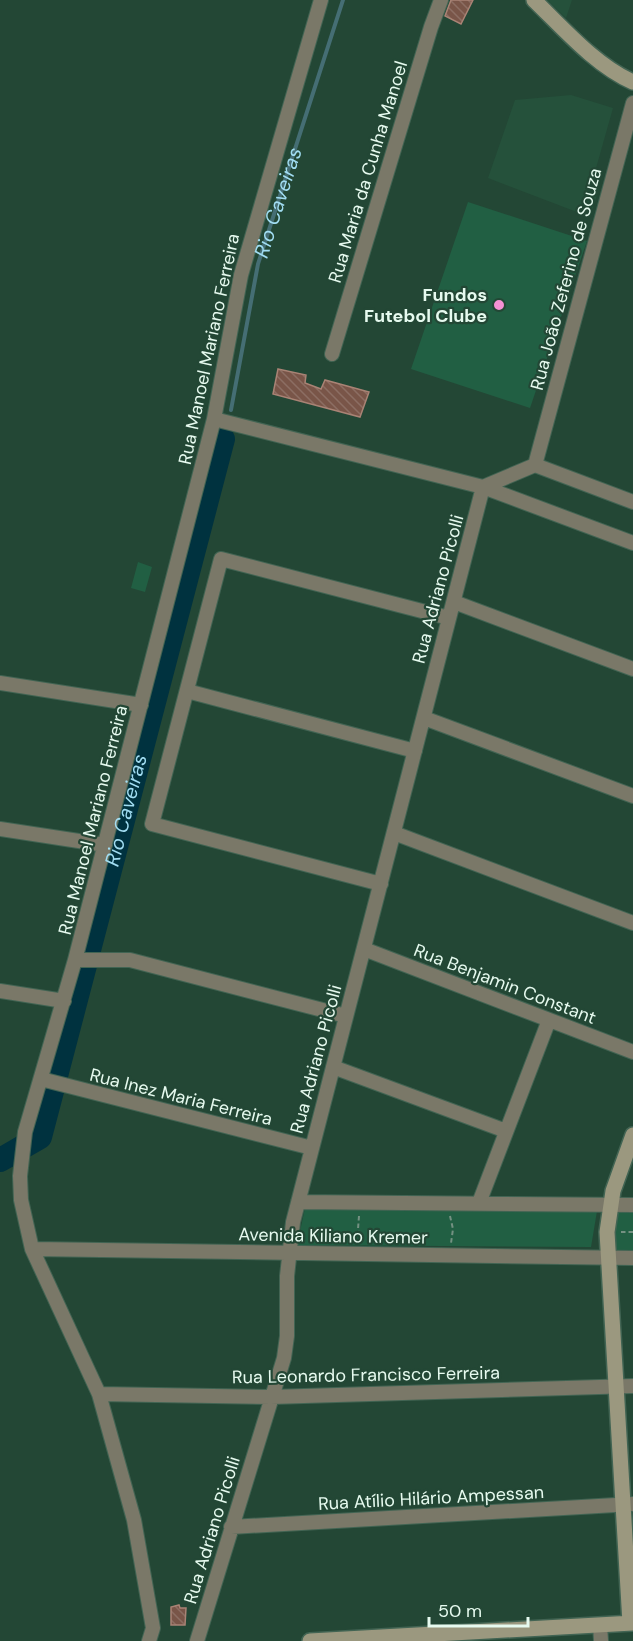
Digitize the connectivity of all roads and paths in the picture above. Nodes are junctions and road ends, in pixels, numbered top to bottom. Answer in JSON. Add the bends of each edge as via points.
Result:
{"nodes":[{"id":1,"x":321,"y":0,"type":"edge"},
{"id":2,"x":441,"y":0,"type":"edge"},
{"id":3,"x":534,"y":0,"type":"edge"},
{"id":4,"x":633,"y":82,"type":"edge"},
{"id":5,"x":633,"y":103,"type":"edge"},
{"id":6,"x":332,"y":354,"type":"dead end"},
{"id":7,"x":214,"y":419,"type":"junction"},
{"id":8,"x":534,"y":465,"type":"junction"},
{"id":9,"x":483,"y":487,"type":"junction"},
{"id":10,"x":633,"y":502,"type":"edge"},
{"id":11,"x":633,"y":543,"type":"edge"},
{"id":12,"x":454,"y":602,"type":"junction"},
{"id":13,"x":449,"y":618,"type":"junction"},
{"id":14,"x":633,"y":669,"type":"edge"},
{"id":15,"x":0,"y":683,"type":"edge"},
{"id":16,"x":186,"y":691,"type":"junction"},
{"id":17,"x":141,"y":705,"type":"junction"},
{"id":18,"x":424,"y":718,"type":"junction"},
{"id":19,"x":415,"y":751,"type":"junction"},
{"id":20,"x":633,"y":796,"type":"edge"},
{"id":21,"x":0,"y":829,"type":"edge"},
{"id":22,"x":394,"y":833,"type":"junction"},
{"id":23,"x":105,"y":845,"type":"junction"},
{"id":24,"x":381,"y":884,"type":"junction"},
{"id":25,"x":633,"y":923,"type":"edge"},
{"id":26,"x":364,"y":949,"type":"junction"},
{"id":27,"x":76,"y":960,"type":"junction"},
{"id":28,"x":0,"y":991,"type":"edge"},
{"id":29,"x":64,"y":1001,"type":"junction"},
{"id":30,"x":346,"y":1016,"type":"junction"},
{"id":31,"x":549,"y":1020,"type":"junction"},
{"id":32,"x":633,"y":1052,"type":"edge"},
{"id":33,"x":333,"y":1067,"type":"junction"},
{"id":34,"x":43,"y":1080,"type":"junction"},
{"id":35,"x":506,"y":1131,"type":"junction"},
{"id":36,"x":633,"y":1135,"type":"edge"},
{"id":37,"x":312,"y":1148,"type":"junction"},
{"id":38,"x":298,"y":1202,"type":"junction"},
{"id":39,"x":364,"y":1202,"type":"junction"},
{"id":40,"x":440,"y":1203,"type":"junction"},
{"id":41,"x":479,"y":1203,"type":"junction"},
{"id":42,"x":609,"y":1205,"type":"junction"},
{"id":43,"x":633,"y":1205,"type":"edge"},
{"id":44,"x":32,"y":1249,"type":"junction"},
{"id":45,"x":289,"y":1254,"type":"junction"},
{"id":46,"x":367,"y":1255,"type":"junction"},
{"id":47,"x":443,"y":1256,"type":"junction"},
{"id":48,"x":608,"y":1258,"type":"junction"},
{"id":49,"x":633,"y":1258,"type":"edge"},
{"id":50,"x":633,"y":1386,"type":"edge"},
{"id":51,"x":615,"y":1387,"type":"junction"},
{"id":52,"x":99,"y":1394,"type":"junction"},
{"id":53,"x":272,"y":1397,"type":"junction"},
{"id":54,"x":627,"y":1505,"type":"edge"},
{"id":55,"x":231,"y":1527,"type":"junction"},
{"id":56,"x":632,"y":1623,"type":"edge"},
{"id":57,"x":600,"y":1625,"type":"junction"},
{"id":58,"x":149,"y":1641,"type":"edge"},
{"id":59,"x":197,"y":1641,"type":"edge"},
{"id":60,"x":310,"y":1641,"type":"edge"},
{"id":61,"x":601,"y":1641,"type":"edge"}],
"edges":[{"from":1,"to":7,"type":"street","name":"Rua Manoel Mariano Ferreira","via":[[244,266]]},
{"from":2,"to":6,"type":"street","name":"Rua Maria da Cunha Manoel"},
{"from":3,"to":4,"type":"street","via":[[597,59]]},
{"from":5,"to":8,"type":"street","name":"Rua João Zeferino de Souza"},
{"from":7,"to":9,"type":"street"},
{"from":7,"to":17,"type":"street","name":"Rua Manoel Mariano Ferreira"},
{"from":8,"to":9,"type":"street"},
{"from":8,"to":10,"type":"street"},
{"from":9,"to":11,"type":"street"},
{"from":9,"to":12,"type":"street","name":"Rua Adriano Picolli"},
{"from":12,"to":13,"type":"street","name":"Rua Adriano Picolli"},
{"from":12,"to":14,"type":"street"},
{"from":13,"to":16,"type":"street","via":[[221,559]]},
{"from":13,"to":18,"type":"street","name":"Rua Adriano Picolli"},
{"from":15,"to":17,"type":"street"},
{"from":16,"to":19,"type":"street"},
{"from":16,"to":24,"type":"street","via":[[152,824]]},
{"from":17,"to":23,"type":"street","name":"Rua Manoel Mariano Ferreira"},
{"from":18,"to":19,"type":"street","name":"Rua Adriano Picolli"},
{"from":18,"to":20,"type":"street"},
{"from":19,"to":22,"type":"street","name":"Rua Adriano Picolli"},
{"from":21,"to":23,"type":"street"},
{"from":22,"to":24,"type":"street","name":"Rua Adriano Picolli"},
{"from":22,"to":25,"type":"street"},
{"from":23,"to":27,"type":"street","name":"Rua Manoel Mariano Ferreira"},
{"from":24,"to":26,"type":"street","name":"Rua Adriano Picolli"},
{"from":26,"to":30,"type":"street","name":"Rua Adriano Picolli"},
{"from":26,"to":31,"type":"street","name":"Rua Benjamin Constant"},
{"from":27,"to":29,"type":"street","name":"Rua Manoel Mariano Ferreira"},
{"from":27,"to":30,"type":"street","via":[[142,962]]},
{"from":28,"to":29,"type":"street"},
{"from":29,"to":34,"type":"street","name":"Rua Manoel Mariano Ferreira"},
{"from":30,"to":33,"type":"street","name":"Rua Adriano Picolli"},
{"from":31,"to":32,"type":"street","name":"Rua Benjamin Constant"},
{"from":31,"to":35,"type":"street"},
{"from":33,"to":35,"type":"street"},
{"from":33,"to":37,"type":"street","name":"Rua Adriano Picolli"},
{"from":34,"to":37,"type":"street","name":"Rua Inez Maria Ferreira"},
{"from":34,"to":44,"type":"street","name":"Rua Manoel Mariano Ferreira","via":[[25,1132],[20,1176]]},
{"from":35,"to":41,"type":"street"},
{"from":36,"to":42,"type":"street"},
{"from":37,"to":38,"type":"street","name":"Rua Adriano Picolli"},
{"from":38,"to":39,"type":"street","name":"Avenida Kiliano Kremer"},
{"from":38,"to":45,"type":"street","name":"Rua Adriano Picolli"},
{"from":39,"to":40,"type":"street","name":"Avenida Kiliano Kremer"},
{"from":39,"to":46,"type":"path","via":[[358,1229]]},
{"from":40,"to":41,"type":"street","name":"Avenida Kiliano Kremer"},
{"from":40,"to":47,"type":"path","via":[[449,1214],[453,1229]]},
{"from":41,"to":42,"type":"street","name":"Avenida Kiliano Kremer"},
{"from":42,"to":43,"type":"street","name":"Avenida Kiliano Kremer"},
{"from":42,"to":48,"type":"street"},
{"from":44,"to":45,"type":"street","name":"Avenida Kiliano Kremer"},
{"from":44,"to":52,"type":"street","name":"Rua Manoel Mariano Ferreira"},
{"from":45,"to":46,"type":"street","name":"Avenida Kiliano Kremer"},
{"from":45,"to":53,"type":"street","name":"Rua Adriano Picolli","via":[[286,1347]]},
{"from":46,"to":47,"type":"street","name":"Avenida Kiliano Kremer"},
{"from":47,"to":48,"type":"street","name":"Avenida Kiliano Kremer"},
{"from":48,"to":49,"type":"street","name":"Avenida Kiliano Kremer"},
{"from":48,"to":51,"type":"street"},
{"from":50,"to":51,"type":"street","name":"Rua Leonardo Francisco Ferreira"},
{"from":51,"to":53,"type":"street","name":"Rua Leonardo Francisco Ferreira"},
{"from":51,"to":54,"type":"street"},
{"from":52,"to":53,"type":"street","name":"Rua Leonardo Francisco Ferreira"},
{"from":52,"to":58,"type":"street","name":"Rua Manoel Mariano Ferreira","via":[[134,1520],[153,1628]]},
{"from":53,"to":55,"type":"street","name":"Rua Adriano Picolli"},
{"from":54,"to":55,"type":"street","name":"Rua Atílio Hilário Ampessan"},
{"from":54,"to":56,"type":"street"},
{"from":55,"to":59,"type":"street","name":"Rua Adriano Picolli"},
{"from":56,"to":57,"type":"street"},
{"from":57,"to":60,"type":"street"},
{"from":57,"to":61,"type":"street"}]}
